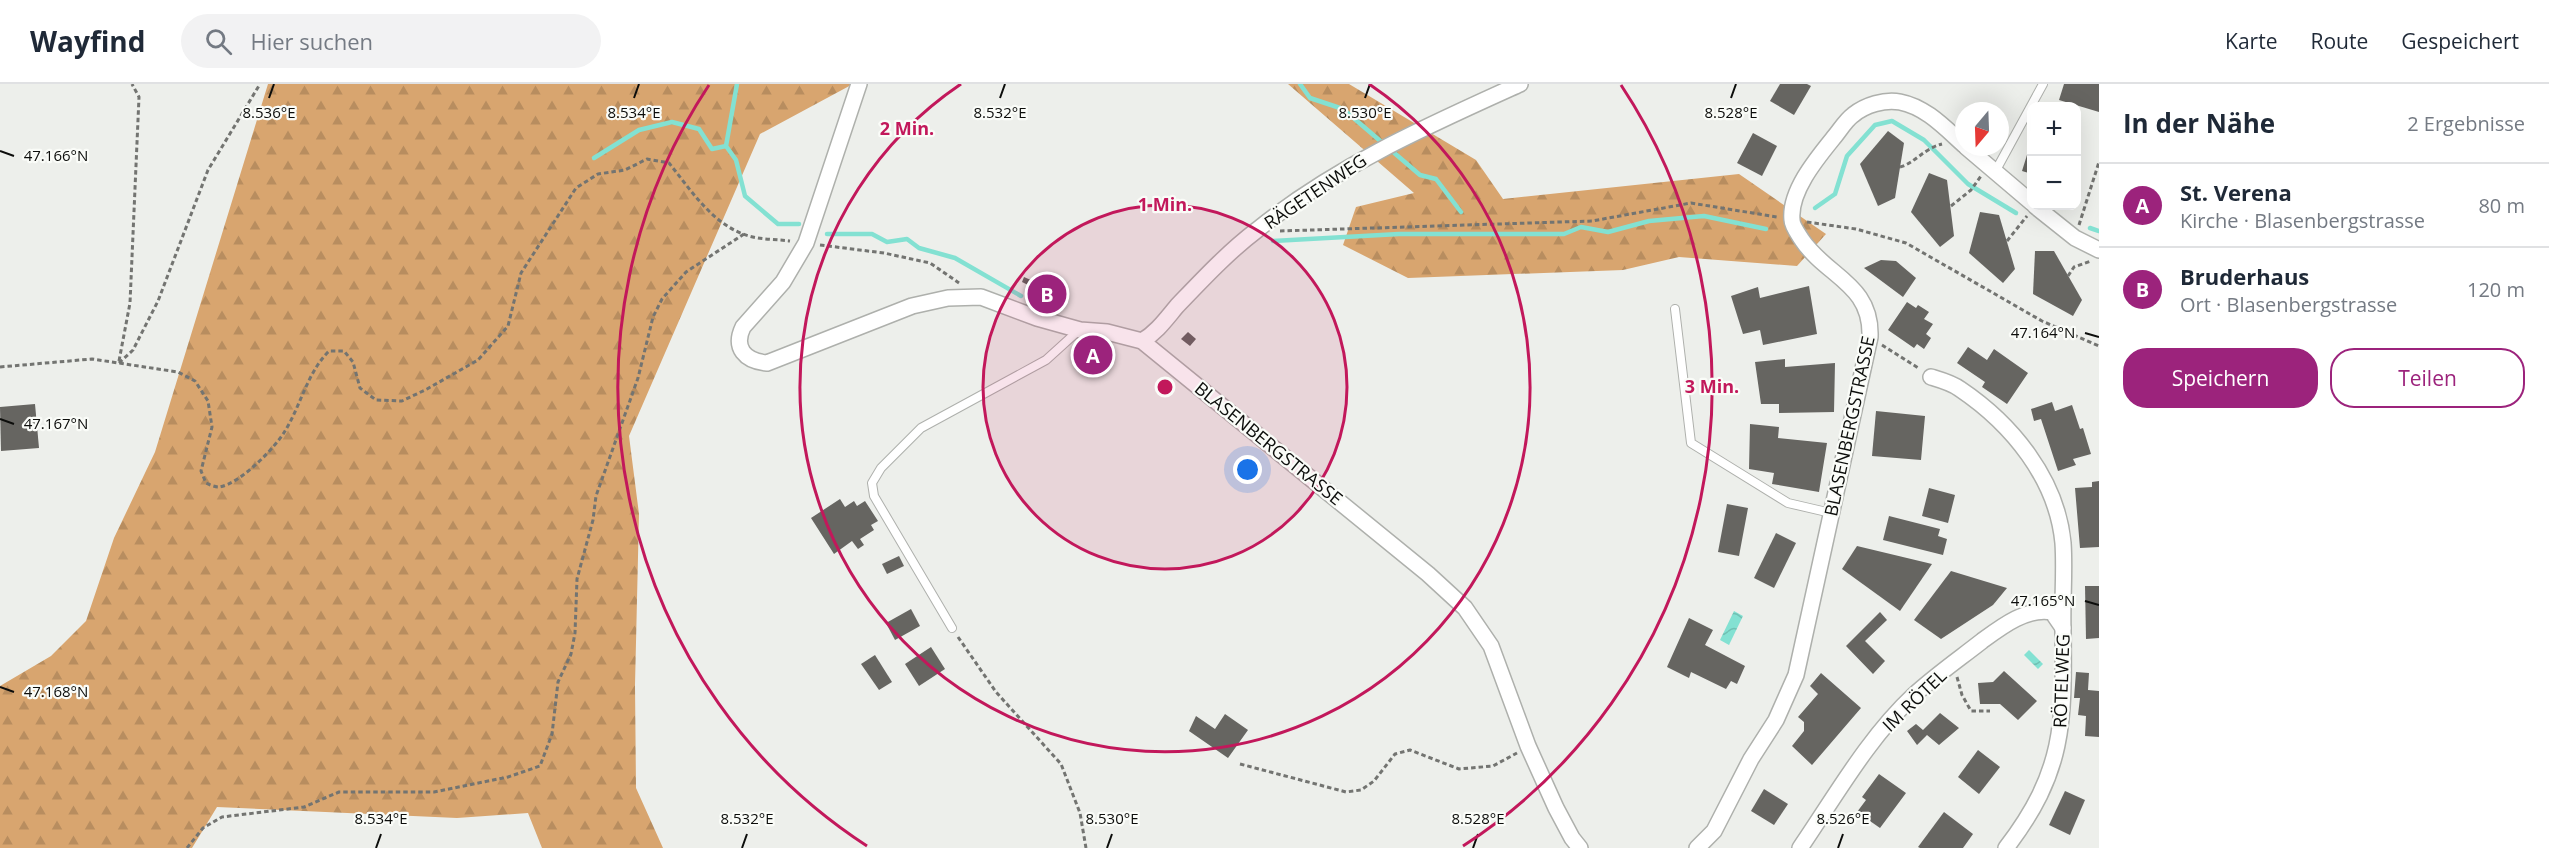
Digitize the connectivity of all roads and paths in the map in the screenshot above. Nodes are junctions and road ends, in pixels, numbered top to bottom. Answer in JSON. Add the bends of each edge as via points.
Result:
{"nodes":[{"id":1,"x":132,"y":84,"type":"edge"},
{"id":2,"x":260,"y":84,"type":"edge"},
{"id":3,"x":859,"y":84,"type":"edge"},
{"id":4,"x":1520,"y":84,"type":"edge"},
{"id":5,"x":2043,"y":84,"type":"edge"},
{"id":6,"x":1955,"y":138,"type":"edge"},
{"id":7,"x":1939,"y":144,"type":"dead end"},
{"id":8,"x":1977,"y":156,"type":"edge"},
{"id":9,"x":2099,"y":162,"type":"edge"},
{"id":10,"x":1900,"y":167,"type":"dead end"},
{"id":11,"x":1995,"y":172,"type":"junction"},
{"id":12,"x":1977,"y":180,"type":"dead end"},
{"id":13,"x":2027,"y":202,"type":"edge"},
{"id":14,"x":1951,"y":206,"type":"dead end"},
{"id":15,"x":2030,"y":210,"type":"edge"},
{"id":16,"x":2036,"y":210,"type":"edge"},
{"id":17,"x":1792,"y":221,"type":"junction"},
{"id":18,"x":1254,"y":232,"type":"junction"},
{"id":19,"x":744,"y":234,"type":"junction"},
{"id":20,"x":2075,"y":238,"type":"junction"},
{"id":21,"x":2007,"y":240,"type":"dead end"},
{"id":22,"x":806,"y":243,"type":"junction"},
{"id":23,"x":2096,"y":253,"type":"edge"},
{"id":24,"x":2068,"y":276,"type":"dead end"},
{"id":25,"x":981,"y":297,"type":"junction"},
{"id":26,"x":1675,"y":309,"type":"dead end"},
{"id":27,"x":1080,"y":330,"type":"junction"},
{"id":28,"x":1870,"y":337,"type":"junction"},
{"id":29,"x":1142,"y":341,"type":"junction"},
{"id":30,"x":2099,"y":346,"type":"edge"},
{"id":31,"x":119,"y":363,"type":"junction"},
{"id":32,"x":0,"y":367,"type":"edge"},
{"id":33,"x":1931,"y":377,"type":"joint"},
{"id":34,"x":1831,"y":513,"type":"junction"},
{"id":35,"x":952,"y":628,"type":"joint"},
{"id":36,"x":2063,"y":628,"type":"junction"},
{"id":37,"x":1955,"y":673,"type":"dead end"},
{"id":38,"x":1990,"y":711,"type":"dead end"},
{"id":39,"x":1528,"y":746,"type":"junction"},
{"id":40,"x":1240,"y":765,"type":"dead end"},
{"id":41,"x":187,"y":848,"type":"edge"},
{"id":42,"x":1086,"y":848,"type":"edge"},
{"id":43,"x":1580,"y":848,"type":"edge"},
{"id":44,"x":1697,"y":848,"type":"edge"},
{"id":45,"x":1800,"y":848,"type":"edge"},
{"id":46,"x":2006,"y":848,"type":"edge"}],
"edges":[{"from":1,"to":31,"type":"path","via":[[140,97],[135,216],[130,303]]},
{"from":2,"to":31,"type":"path","via":[[208,170],[158,301],[133,350]]},
{"from":3,"to":22,"type":"street","name":"BLASENBERGSTRASSE"},
{"from":4,"to":18,"type":"street","name":"RÄGETENWEG","via":[[1372,153],[1290,204]]},
{"from":5,"to":11,"type":"lane"},
{"from":6,"to":17,"type":"street","via":[[1923,111],[1899,102],[1873,104],[1852,115],[1806,172],[1796,196]]},
{"from":7,"to":10,"type":"path"},
{"from":8,"to":11,"type":"street"},
{"from":9,"to":20,"type":"path"},
{"from":11,"to":13,"type":"street"},
{"from":12,"to":14,"type":"path"},
{"from":15,"to":21,"type":"path"},
{"from":16,"to":20,"type":"street"},
{"from":17,"to":18,"type":"path","via":[[1690,203],[1592,221]]},
{"from":17,"to":28,"type":"street","name":"BLASENBERGSTRASSE","via":[[1813,256],[1850,285],[1865,303]]},
{"from":17,"to":30,"type":"path","via":[[1856,229],[1906,243],[2042,321]]},
{"from":18,"to":29,"type":"street","name":"RÄGETENWEG"},
{"from":19,"to":22,"type":"path"},
{"from":19,"to":31,"type":"path","via":[[712,216],[669,163],[647,159],[625,170],[598,174],[576,188],[521,273],[508,326],[478,360],[402,401],[376,400],[360,388],[344,351],[329,351],[317,363],[285,432],[265,456],[234,481],[218,487],[206,483],[201,471],[212,427],[208,401],[195,381],[178,372]]},
{"from":19,"to":41,"type":"path","via":[[686,272],[662,299],[653,317],[638,378],[596,496],[577,579],[576,633],[558,682],[552,734],[540,766],[508,777],[434,792],[339,792],[304,807],[222,817],[203,828]]},
{"from":20,"to":23,"type":"street"},
{"from":22,"to":25,"type":"path","via":[[930,263]]},
{"from":22,"to":25,"type":"street","name":"BLASENBERGSTRASSE","via":[[783,282],[739,335],[744,356],[755,362],[767,363],[912,306],[948,298]]},
{"from":23,"to":24,"type":"path","via":[[2091,261],[2074,267]]},
{"from":25,"to":27,"type":"street","name":"BLASENBERGSTRASSE"},
{"from":26,"to":34,"type":"lane","via":[[1691,443],[1788,503]]},
{"from":27,"to":29,"type":"street","name":"BLASENBERGSTRASSE"},
{"from":27,"to":35,"type":"lane","via":[[1046,360],[921,428],[881,468],[872,483],[874,496]]},
{"from":28,"to":33,"type":"path"},
{"from":28,"to":34,"type":"street","name":"BLASENBERGSTRASSE"},
{"from":29,"to":39,"type":"street","name":"BLASENBERGSTRASSE","via":[[1466,608],[1491,646]]},
{"from":31,"to":32,"type":"path","via":[[92,359]]},
{"from":33,"to":36,"type":"street","name":"RÖTELWEG","via":[[1959,388],[2015,435],[2040,470],[2063,543]]},
{"from":34,"to":44,"type":"street","name":"BLASENBERGSTRASSE","via":[[1797,675],[1714,831]]},
{"from":35,"to":42,"type":"path","via":[[996,693],[1061,764],[1080,813]]},
{"from":36,"to":45,"type":"street","name":"IM RÖTEL","via":[[2052,612],[2031,613],[1994,633],[1913,696],[1882,731]]},
{"from":36,"to":46,"type":"street","name":"RÖTELWEG","via":[[2064,689],[2056,753],[2044,790]]},
{"from":37,"to":38,"type":"path","via":[[1971,711]]},
{"from":39,"to":40,"type":"path","via":[[1493,766],[1459,769],[1410,750],[1395,754],[1374,781],[1361,790],[1346,792]]},
{"from":39,"to":43,"type":"street","name":"BLASENBERGSTRASSE","via":[[1556,808]]}]}
